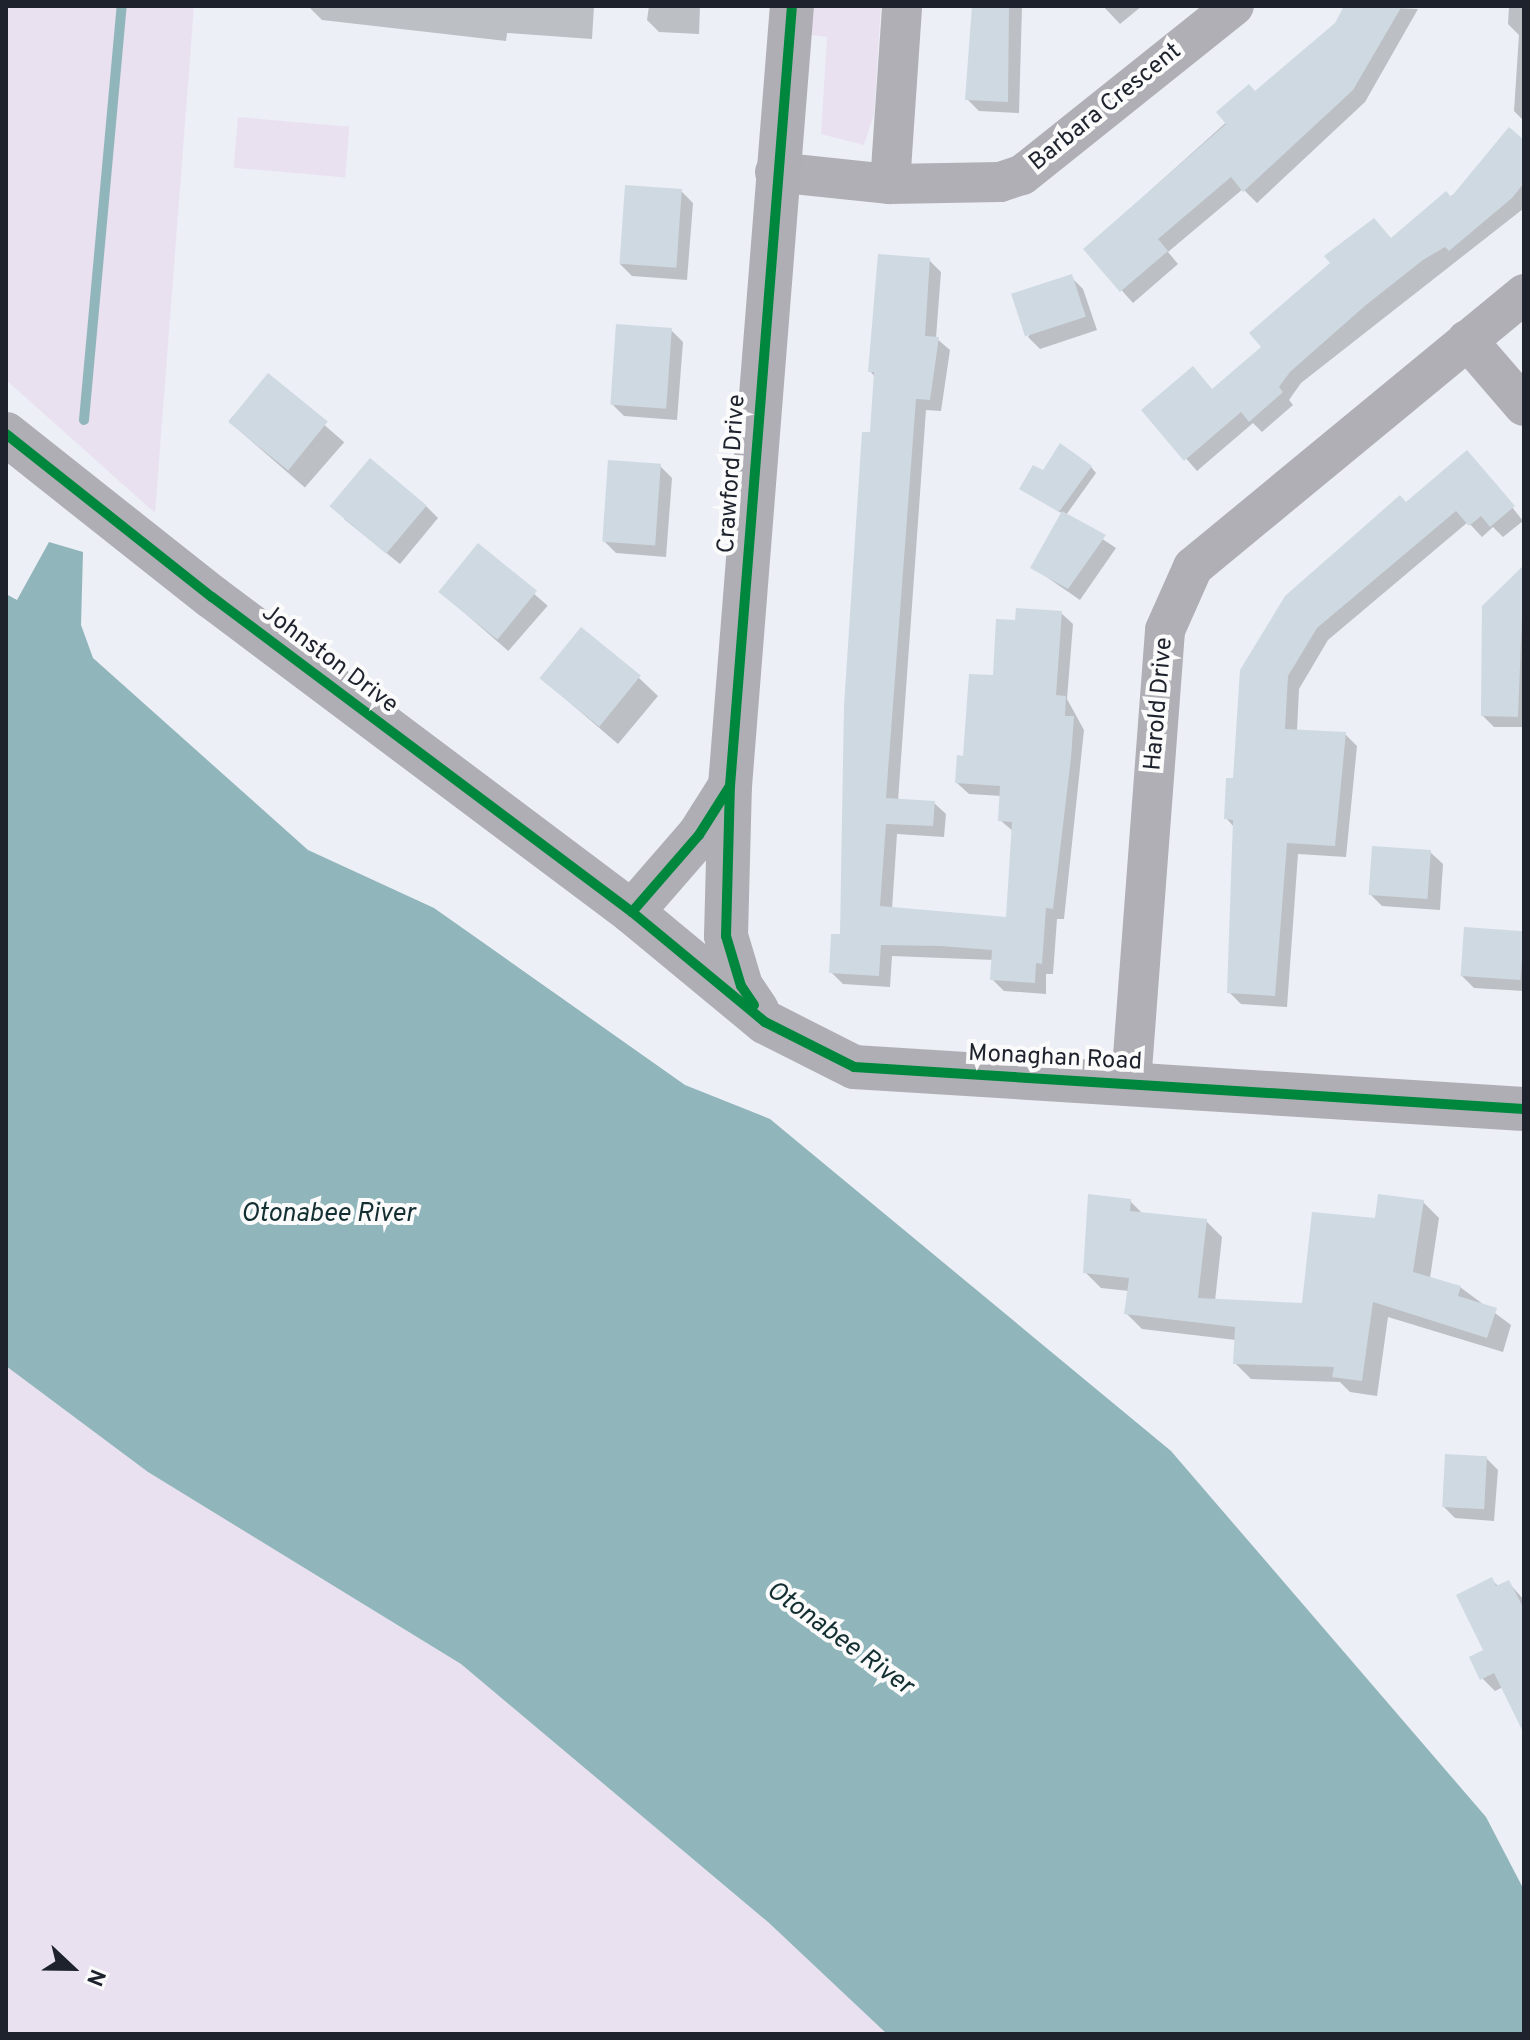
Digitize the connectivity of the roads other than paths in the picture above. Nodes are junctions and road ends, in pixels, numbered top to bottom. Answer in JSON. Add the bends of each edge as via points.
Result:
{"nodes":[{"id":1,"x":792,"y":6,"type":"edge"},
{"id":2,"x":902,"y":6,"type":"edge"},
{"id":3,"x":1234,"y":6,"type":"edge"},
{"id":4,"x":775,"y":172,"type":"junction"},
{"id":5,"x":890,"y":184,"type":"junction"},
{"id":6,"x":1524,"y":294,"type":"edge"},
{"id":7,"x":1467,"y":340,"type":"junction"},
{"id":8,"x":1524,"y":406,"type":"edge"},
{"id":9,"x":6,"y":434,"type":"edge"},
{"id":10,"x":730,"y":786,"type":"junction"},
{"id":11,"x":632,"y":912,"type":"junction"},
{"id":12,"x":765,"y":1022,"type":"junction"},
{"id":13,"x":1131,"y":1083,"type":"junction"},
{"id":14,"x":1524,"y":1109,"type":"edge"}],
"edges":[{"from":1,"to":4,"type":"street","name":"Crawford Drive"},
{"from":2,"to":5,"type":"street"},
{"from":3,"to":5,"type":"street","name":"Barbara Crescent","via":[[1022,175],[1000,182]]},
{"from":4,"to":5,"type":"street","name":"Barbara Crescent"},
{"from":4,"to":10,"type":"street","name":"Crawford Drive"},
{"from":6,"to":7,"type":"street","name":"Harold Drive"},
{"from":7,"to":8,"type":"street"},
{"from":7,"to":13,"type":"street","name":"Harold Drive","via":[[1193,567],[1165,630]]},
{"from":9,"to":11,"type":"street","name":"Johnston Drive","via":[[212,597]]},
{"from":10,"to":11,"type":"street","name":"Crawford Drive","via":[[699,835]]},
{"from":10,"to":12,"type":"street","via":[[726,936],[741,986]]},
{"from":11,"to":12,"type":"street","name":"Monaghan Road"},
{"from":12,"to":13,"type":"street","name":"Monaghan Road","via":[[854,1067]]},
{"from":13,"to":14,"type":"street","name":"Monaghan Road"}]}
